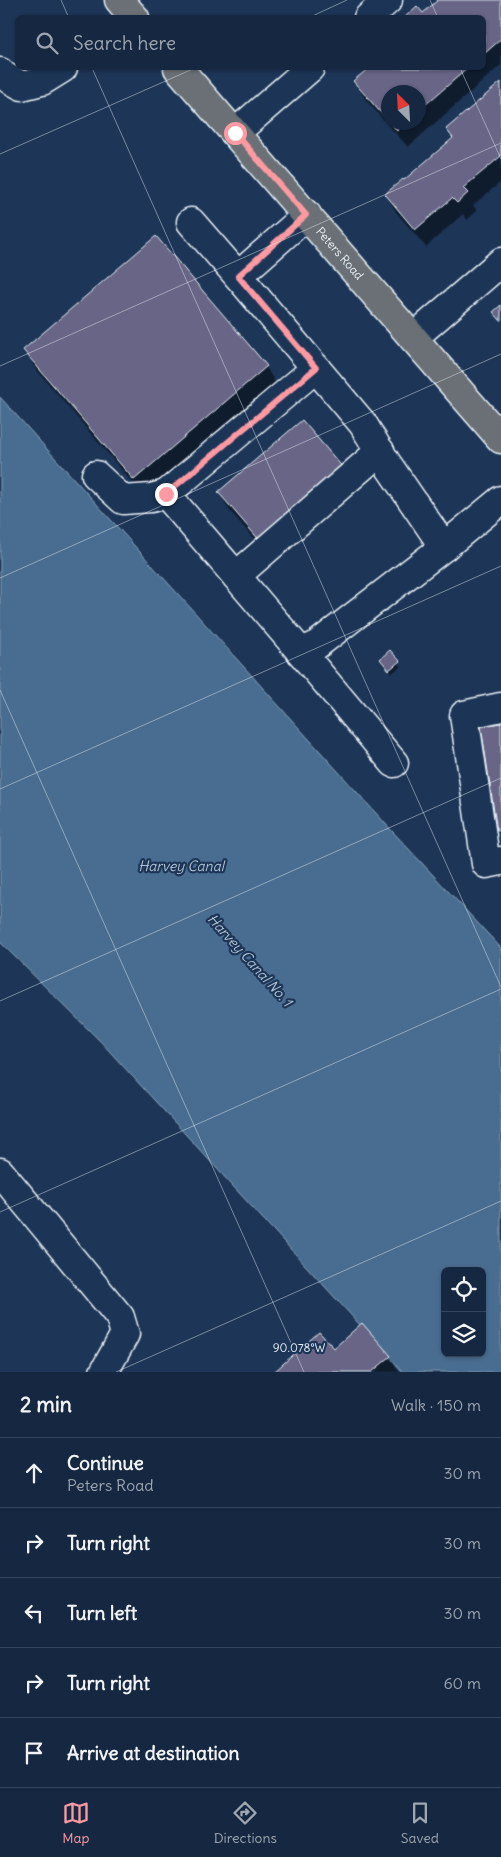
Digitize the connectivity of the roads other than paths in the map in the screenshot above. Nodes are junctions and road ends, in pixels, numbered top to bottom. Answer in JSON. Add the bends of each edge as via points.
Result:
{"nodes":[{"id":1,"x":388,"y":0,"type":"edge"},
{"id":2,"x":371,"y":15,"type":"edge"},
{"id":3,"x":60,"y":70,"type":"edge"},
{"id":4,"x":180,"y":70,"type":"edge"},
{"id":5,"x":308,"y":70,"type":"edge"},
{"id":6,"x":0,"y":72,"type":"edge"},
{"id":7,"x":235,"y":133,"type":"junction"},
{"id":8,"x":306,"y":215,"type":"junction"},
{"id":9,"x":191,"y":222,"type":"dead end"},
{"id":10,"x":501,"y":262,"type":"edge"},
{"id":11,"x":238,"y":276,"type":"junction"},
{"id":12,"x":413,"y":338,"type":"junction"},
{"id":13,"x":316,"y":368,"type":"junction"},
{"id":14,"x":501,"y":439,"type":"edge"},
{"id":15,"x":380,"y":451,"type":"junction"},
{"id":16,"x":96,"y":475,"type":"dead end"},
{"id":17,"x":166,"y":494,"type":"junction"},
{"id":18,"x":501,"y":500,"type":"edge"},
{"id":19,"x":444,"y":547,"type":"junction"},
{"id":20,"x":236,"y":576,"type":"junction"},
{"id":21,"x":300,"y":652,"type":"junction"},
{"id":22,"x":501,"y":707,"type":"edge"},
{"id":23,"x":394,"y":763,"type":"dead end"},
{"id":24,"x":501,"y":861,"type":"edge"},
{"id":25,"x":0,"y":1172,"type":"edge"},
{"id":26,"x":104,"y":1372,"type":"edge"}],
"edges":[{"from":1,"to":2,"type":"street"},
{"from":3,"to":6,"type":"street","via":[[42,81],[22,86]]},
{"from":4,"to":7,"type":"main road","name":"Peters Road"},
{"from":5,"to":7,"type":"street"},
{"from":7,"to":8,"type":"main road","name":"Peters Road"},
{"from":8,"to":11,"type":"street"},
{"from":8,"to":12,"type":"main road","name":"Peters Road"},
{"from":9,"to":11,"type":"street"},
{"from":10,"to":12,"type":"street"},
{"from":11,"to":13,"type":"street"},
{"from":12,"to":14,"type":"main road","name":"Peters Road"},
{"from":13,"to":15,"type":"street","via":[[364,424]]},
{"from":13,"to":17,"type":"street"},
{"from":15,"to":19,"type":"street"},
{"from":15,"to":20,"type":"street"},
{"from":16,"to":17,"type":"street","via":[[123,500]]},
{"from":17,"to":20,"type":"street"},
{"from":18,"to":19,"type":"street"},
{"from":19,"to":21,"type":"street","via":[[314,647]]},
{"from":20,"to":21,"type":"street"},
{"from":21,"to":23,"type":"street"},
{"from":22,"to":24,"type":"street","via":[[464,714],[486,864]]},
{"from":25,"to":26,"type":"street","via":[[120,1317],[126,1334]]}]}
